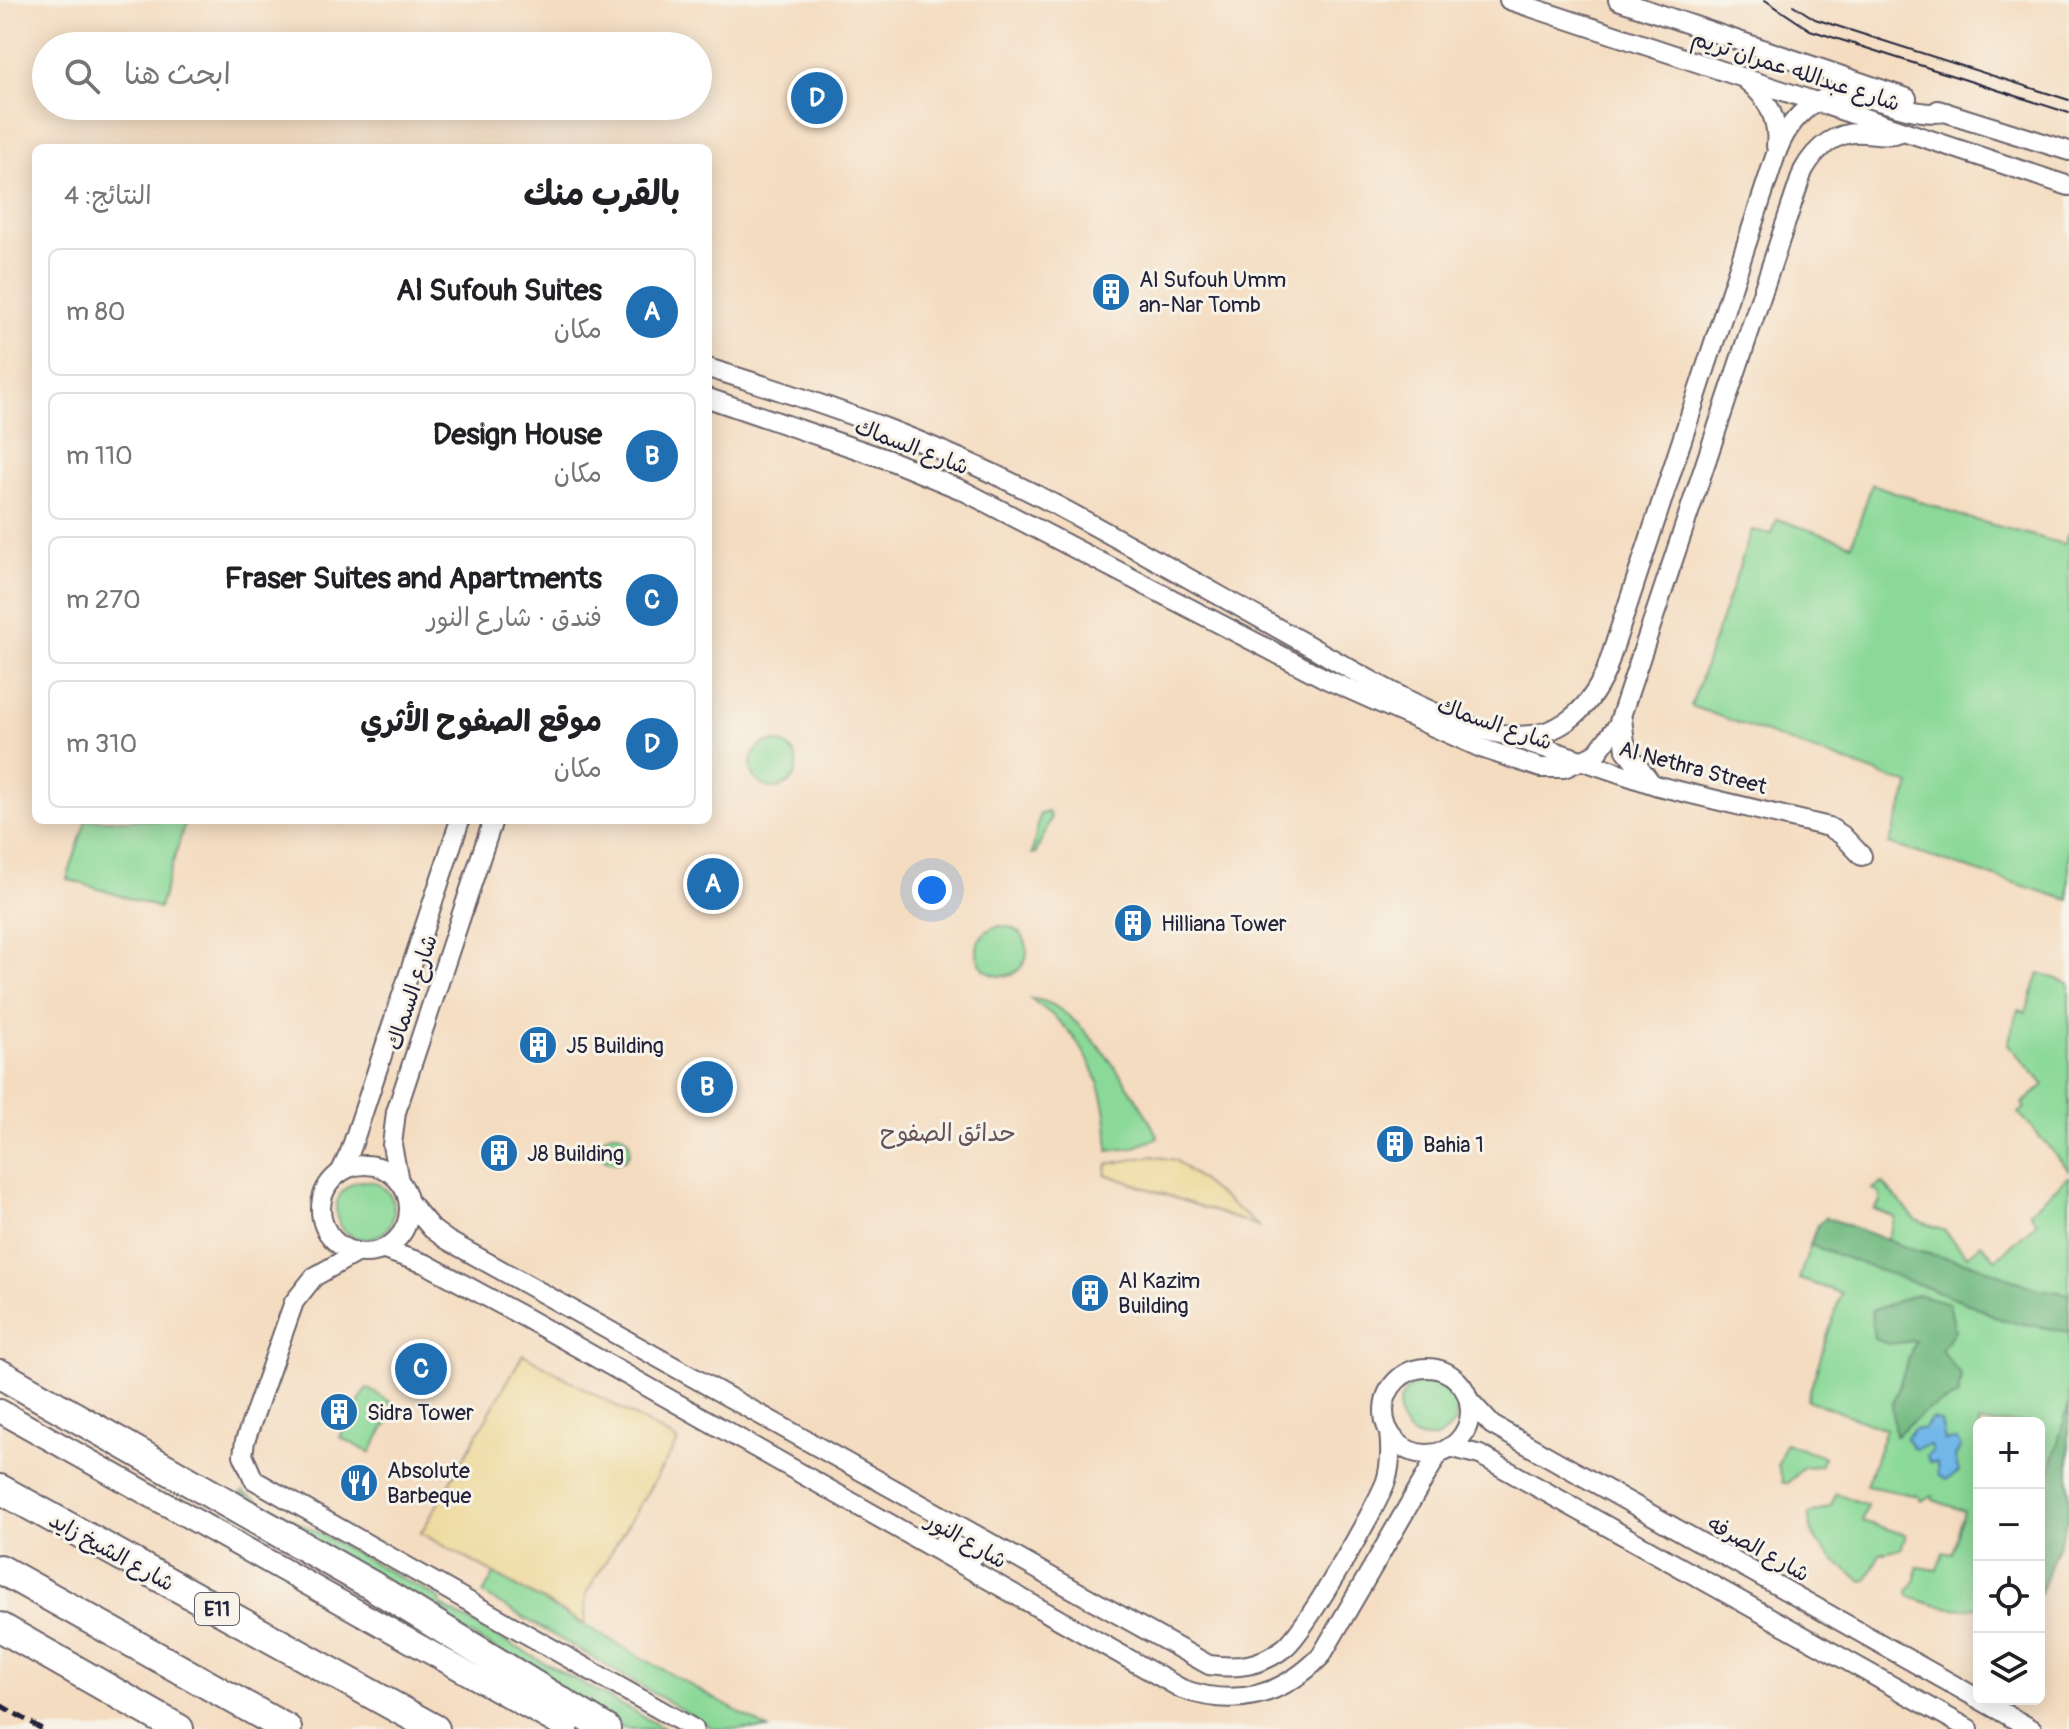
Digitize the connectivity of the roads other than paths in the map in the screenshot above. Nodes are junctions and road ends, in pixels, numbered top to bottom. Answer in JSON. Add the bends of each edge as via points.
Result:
{"nodes":[{"id":1,"x":1509,"y":0,"type":"edge"},
{"id":2,"x":1618,"y":0,"type":"edge"},
{"id":3,"x":1742,"y":77,"type":"junction"},
{"id":4,"x":1815,"y":102,"type":"junction"},
{"id":5,"x":1946,"y":112,"type":"junction"},
{"id":6,"x":1903,"y":131,"type":"junction"},
{"id":7,"x":2069,"y":151,"type":"edge"},
{"id":8,"x":1775,"y":157,"type":"junction"},
{"id":9,"x":2069,"y":186,"type":"edge"},
{"id":10,"x":712,"y":369,"type":"edge"},
{"id":11,"x":712,"y":399,"type":"edge"},
{"id":12,"x":1622,"y":714,"type":"junction"},
{"id":13,"x":1504,"y":735,"type":"junction"},
{"id":14,"x":1585,"y":761,"type":"junction"},
{"id":15,"x":1658,"y":786,"type":"junction"},
{"id":16,"x":459,"y":824,"type":"edge"},
{"id":17,"x":492,"y":824,"type":"edge"},
{"id":18,"x":1862,"y":856,"type":"dead end"},
{"id":19,"x":340,"y":1173,"type":"junction"},
{"id":20,"x":399,"y":1181,"type":"junction"},
{"id":21,"x":409,"y":1202,"type":"junction"},
{"id":22,"x":384,"y":1250,"type":"junction"},
{"id":23,"x":356,"y":1253,"type":"junction"},
{"id":24,"x":0,"y":1374,"type":"edge"},
{"id":25,"x":1469,"y":1400,"type":"junction"},
{"id":26,"x":0,"y":1411,"type":"edge"},
{"id":27,"x":1389,"y":1432,"type":"junction"},
{"id":28,"x":1526,"y":1444,"type":"junction"},
{"id":29,"x":1445,"y":1450,"type":"junction"},
{"id":30,"x":1508,"y":1471,"type":"junction"},
{"id":31,"x":0,"y":1489,"type":"edge"},
{"id":32,"x":897,"y":1528,"type":"junction"},
{"id":33,"x":984,"y":1542,"type":"junction"},
{"id":34,"x":0,"y":1569,"type":"edge"},
{"id":35,"x":0,"y":1627,"type":"edge"},
{"id":36,"x":179,"y":1729,"type":"edge"},
{"id":37,"x":287,"y":1729,"type":"edge"},
{"id":38,"x":435,"y":1729,"type":"edge"},
{"id":39,"x":567,"y":1729,"type":"edge"},
{"id":40,"x":606,"y":1729,"type":"edge"},
{"id":41,"x":694,"y":1729,"type":"edge"},
{"id":42,"x":1969,"y":1729,"type":"edge"},
{"id":43,"x":2032,"y":1729,"type":"edge"}],
"edges":[{"from":1,"to":3,"type":"street","name":"شارع عبدالله عمران تريم"},
{"from":2,"to":5,"type":"street","name":"شارع عبدالله عمران تريم"},
{"from":3,"to":4,"type":"street","name":"شارع عبدالله عمران تريم"},
{"from":3,"to":8,"type":"street","via":[[1768,103],[1775,120]]},
{"from":4,"to":5,"type":"street","via":[[1847,93],[1921,114]]},
{"from":4,"to":6,"type":"street","name":"شارع عبدالله عمران تريم"},
{"from":4,"to":8,"type":"street","name":"شارع السماك","via":[[1790,125]]},
{"from":5,"to":7,"type":"street","name":"شارع عبدالله عمران تريم"},
{"from":6,"to":9,"type":"street","name":"شارع عبدالله عمران تريم"},
{"from":6,"to":12,"type":"street","via":[[1833,138],[1803,171]]},
{"from":8,"to":13,"type":"street","name":"شارع السماك","via":[[1599,687],[1566,723],[1545,733]]},
{"from":10,"to":13,"type":"street","name":"شارع السماك","via":[[874,421],[992,471],[1358,673],[1458,720]]},
{"from":11,"to":14,"type":"street","name":"شارع السماك","via":[[962,490],[1285,659],[1434,729],[1541,768]]},
{"from":12,"to":14,"type":"street","via":[[1605,747]]},
{"from":12,"to":15,"type":"street","via":[[1632,761]]},
{"from":13,"to":14,"type":"street","name":"Al Nethra Street"},
{"from":14,"to":15,"type":"street","name":"Al Nethra Street"},
{"from":15,"to":18,"type":"street","name":"Al Nethra Street","via":[[1829,827]]},
{"from":16,"to":19,"type":"street","name":"شارع السماك"},
{"from":17,"to":20,"type":"street","name":"شارع السماك","via":[[396,1112],[392,1145]]},
{"from":19,"to":20,"type":"street","via":[[364,1165],[389,1172]]},
{"from":19,"to":23,"type":"street","via":[[329,1183],[321,1211],[331,1238]]},
{"from":20,"to":21,"type":"street"},
{"from":21,"to":22,"type":"street","via":[[405,1230]]},
{"from":21,"to":33,"type":"street","name":"شارع النور","via":[[447,1240]]},
{"from":22,"to":23,"type":"street"},
{"from":22,"to":32,"type":"street","name":"شارع النور","via":[[426,1264]]},
{"from":23,"to":41,"type":"street","via":[[314,1277],[294,1302],[245,1441],[243,1455],[254,1480]]},
{"from":24,"to":40,"type":"highway","via":[[373,1586]]},
{"from":25,"to":27,"type":"street","via":[[1445,1371],[1413,1369],[1388,1391],[1384,1416]]},
{"from":25,"to":28,"type":"street","name":"شارع الصرفه","via":[[1492,1425]]},
{"from":25,"to":29,"type":"street","via":[[1467,1427]]},
{"from":26,"to":39,"type":"main road"},
{"from":27,"to":29,"type":"street","via":[[1407,1449],[1423,1454]]},
{"from":27,"to":33,"type":"street","name":"شارع النور","via":[[1391,1456],[1382,1491],[1306,1624],[1285,1647],[1243,1667],[1191,1658]]},
{"from":28,"to":30,"type":"street","via":[[1503,1445],[1499,1457]]},
{"from":28,"to":43,"type":"street","name":"شارع الصرفه"},
{"from":29,"to":30,"type":"street","via":[[1470,1451]]},
{"from":29,"to":32,"type":"street","name":"شارع النور","via":[[1321,1656],[1290,1682],[1249,1697],[1225,1700],[1182,1689]]},
{"from":30,"to":42,"type":"street"},
{"from":31,"to":38,"type":"highway","name":"شارع الشيخ زايد","number":"E11"},
{"from":32,"to":33,"type":"street","via":[[915,1527],[975,1555]]},
{"from":34,"to":37,"type":"highway"},
{"from":35,"to":36,"type":"highway"}]}
